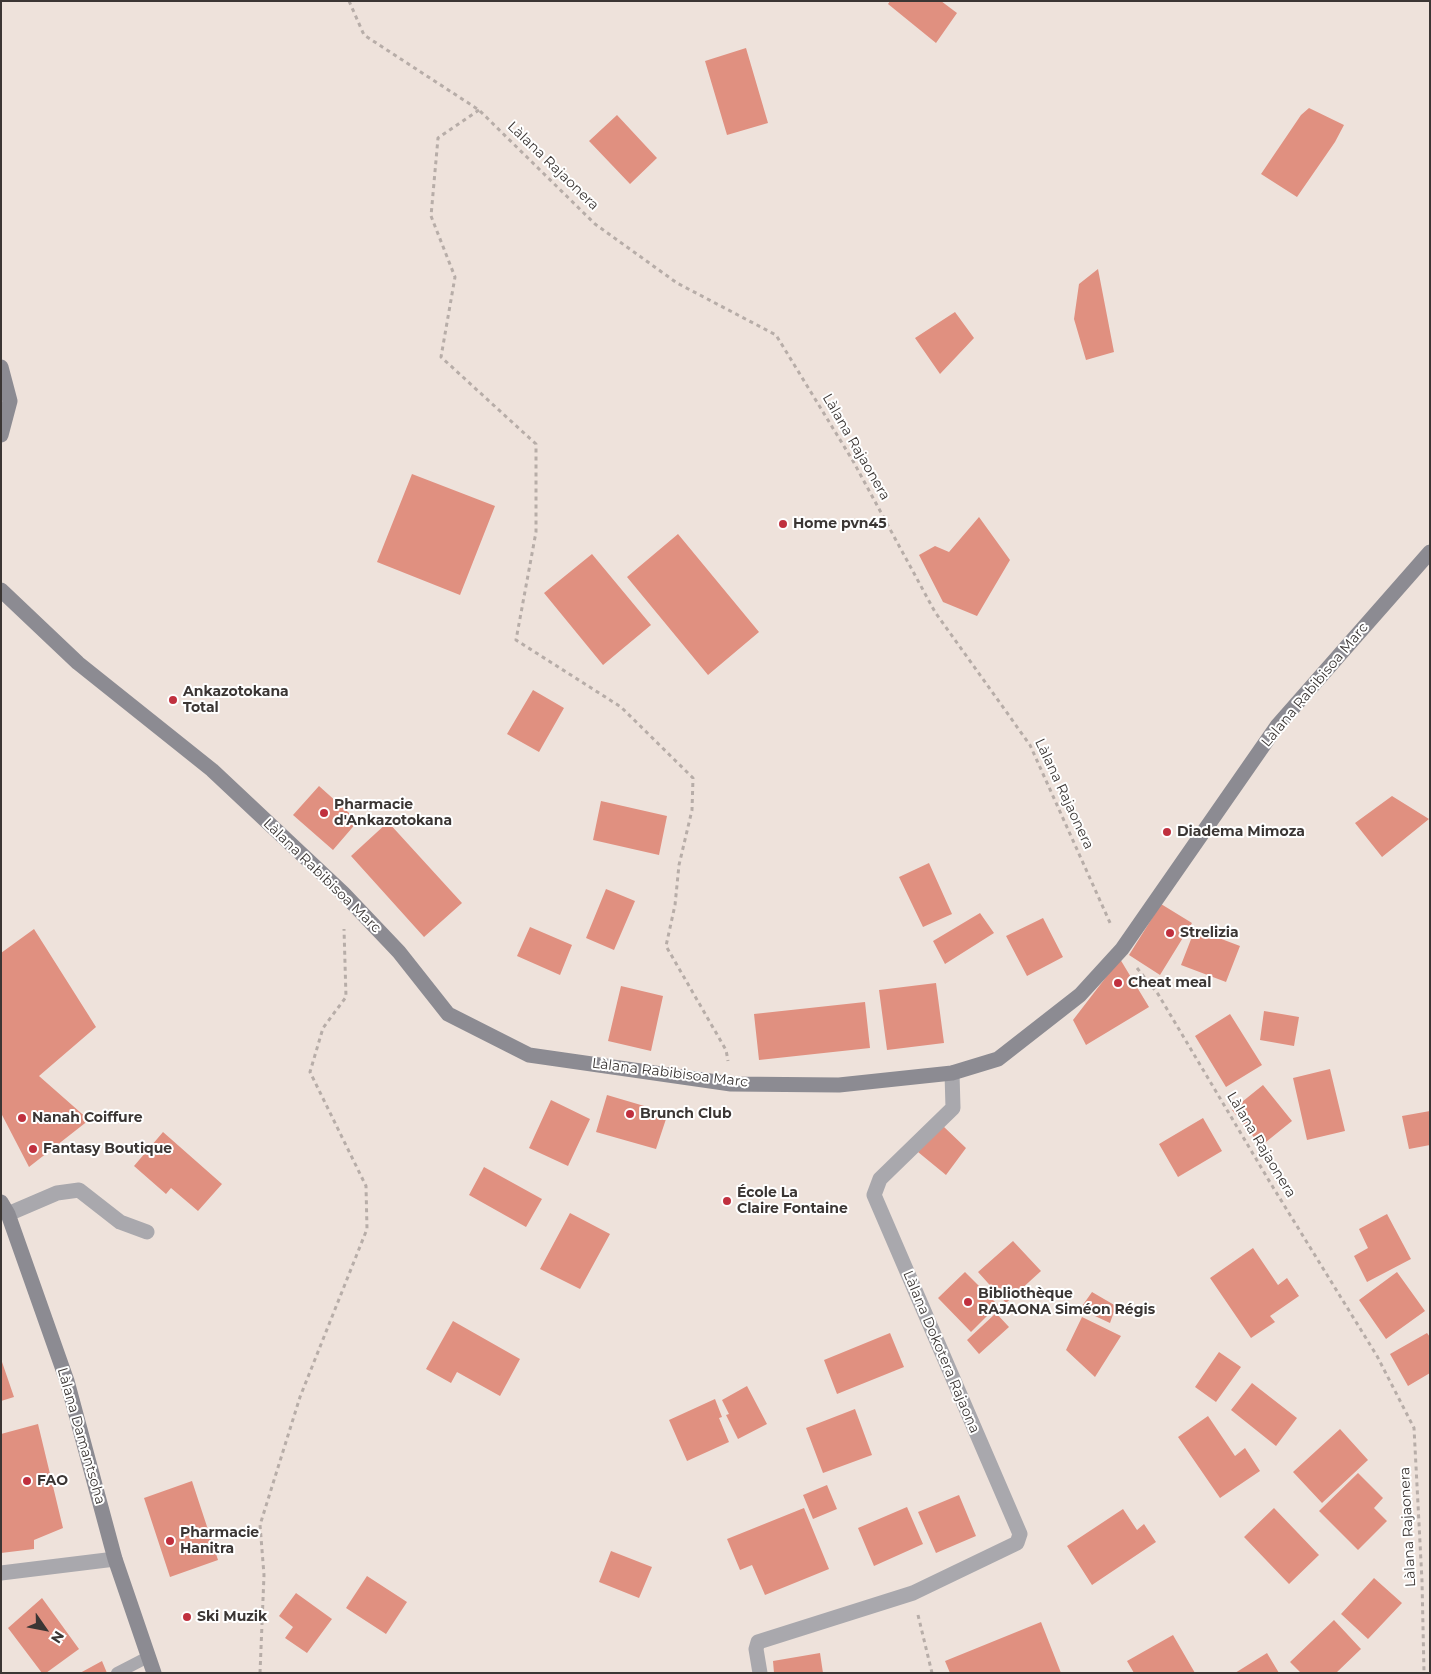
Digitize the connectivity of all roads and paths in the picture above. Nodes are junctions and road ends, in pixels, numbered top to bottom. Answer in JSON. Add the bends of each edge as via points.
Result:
{"nodes":[{"id":1,"x":349,"y":1,"type":"edge"},
{"id":2,"x":479,"y":110,"type":"junction"},
{"id":3,"x":1,"y":367,"type":"edge"},
{"id":4,"x":1,"y":435,"type":"edge"},
{"id":5,"x":1430,"y":552,"type":"edge"},
{"id":6,"x":1,"y":590,"type":"edge"},
{"id":7,"x":343,"y":893,"type":"junction"},
{"id":8,"x":1122,"y":949,"type":"junction"},
{"id":9,"x":952,"y":1073,"type":"junction"},
{"id":10,"x":731,"y":1084,"type":"junction"},
{"id":11,"x":5,"y":1208,"type":"edge"},
{"id":12,"x":147,"y":1232,"type":"dead end"},
{"id":13,"x":115,"y":1559,"type":"junction"},
{"id":14,"x":1,"y":1573,"type":"edge"},
{"id":15,"x":913,"y":1593,"type":"junction"},
{"id":16,"x":148,"y":1657,"type":"junction"},
{"id":17,"x":117,"y":1673,"type":"edge"},
{"id":18,"x":154,"y":1673,"type":"edge"},
{"id":19,"x":260,"y":1673,"type":"edge"},
{"id":20,"x":760,"y":1673,"type":"edge"},
{"id":21,"x":932,"y":1673,"type":"edge"},
{"id":22,"x":1424,"y":1673,"type":"edge"}],
"edges":[{"from":1,"to":2,"type":"path","name":"Làlana Rajaonera","via":[[364,35]]},
{"from":2,"to":8,"type":"path","name":"Làlana Rajaonera","via":[[596,224],[677,283],[776,335],[853,461],[935,612],[1030,745]]},
{"from":2,"to":10,"type":"path","via":[[438,138],[431,216],[455,277],[441,357],[536,444],[536,532],[516,640],[621,707],[693,778],[692,810],[666,946],[726,1050]]},
{"from":3,"to":4,"type":"street","via":[[10,401]]},
{"from":5,"to":8,"type":"street","name":"Làlana Rabibisoa Marc","via":[[1277,726]]},
{"from":6,"to":7,"type":"street","name":"Làlana Rabibisoa Marc","via":[[78,663],[212,770]]},
{"from":7,"to":10,"type":"street","name":"Làlana Rabibisoa Marc","via":[[398,952],[448,1014],[529,1055]]},
{"from":7,"to":19,"type":"path","via":[[346,997],[323,1028],[310,1072],[366,1186],[367,1229],[300,1397],[260,1525],[264,1575]]},
{"from":8,"to":9,"type":"street","name":"Làlana Rabibisoa Marc","via":[[1080,995],[998,1058]]},
{"from":8,"to":22,"type":"path","name":"Làlana Rajaonera","via":[[1158,994],[1377,1356],[1414,1428]]},
{"from":9,"to":10,"type":"street","name":"Làlana Rabibisoa Marc","via":[[839,1085]]},
{"from":9,"to":15,"type":"street","name":"Làlana Dokotera Rajaona","via":[[952,1108],[880,1179],[874,1195],[1020,1534],[1016,1543]]},
{"from":11,"to":12,"type":"street","via":[[79,1190],[120,1222]]},
{"from":11,"to":13,"type":"street","name":"Làlana Damantsoha","via":[[67,1381]]},
{"from":13,"to":14,"type":"street"},
{"from":13,"to":16,"type":"street","name":"Làlana Damantsoha"},
{"from":15,"to":20,"type":"street","name":"Làlana Dokotera Rajaona","via":[[758,1642]]},
{"from":15,"to":21,"type":"path"},
{"from":16,"to":17,"type":"lane"},
{"from":16,"to":18,"type":"street","name":"Làlana Damantsoha"}]}
